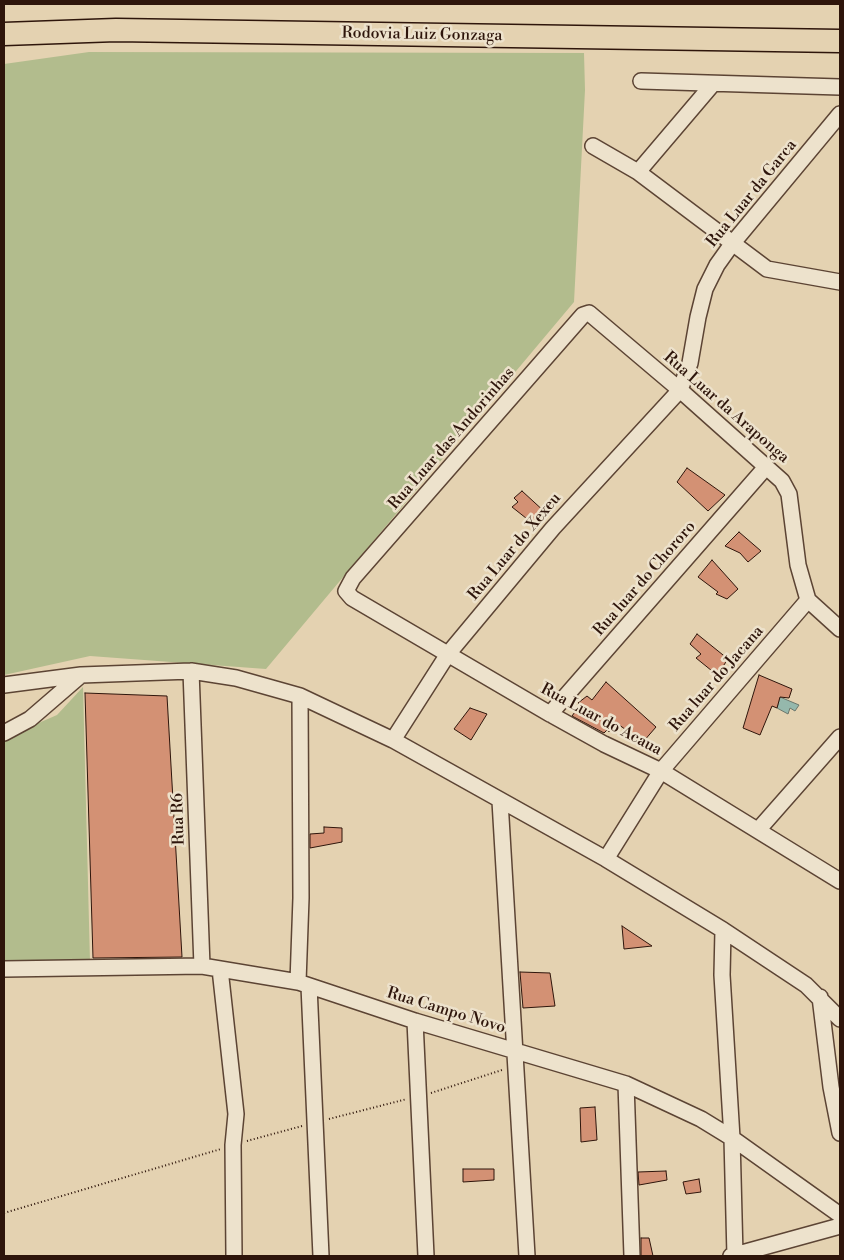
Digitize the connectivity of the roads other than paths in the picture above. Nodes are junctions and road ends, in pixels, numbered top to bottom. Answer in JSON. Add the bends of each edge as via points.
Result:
{"nodes":[{"id":1,"x":4,"y":34,"type":"edge"},
{"id":2,"x":840,"y":41,"type":"edge"},
{"id":3,"x":641,"y":81,"type":"dead end"},
{"id":4,"x":712,"y":85,"type":"junction"},
{"id":5,"x":840,"y":87,"type":"edge"},
{"id":6,"x":840,"y":114,"type":"edge"},
{"id":7,"x":593,"y":146,"type":"dead end"},
{"id":8,"x":638,"y":172,"type":"junction"},
{"id":9,"x":732,"y":244,"type":"junction"},
{"id":10,"x":840,"y":282,"type":"edge"},
{"id":11,"x":588,"y":313,"type":"joint"},
{"id":12,"x":680,"y":390,"type":"junction"},
{"id":13,"x":766,"y":467,"type":"junction"},
{"id":14,"x":346,"y":591,"type":"joint"},
{"id":15,"x":808,"y":600,"type":"junction"},
{"id":16,"x":840,"y":629,"type":"edge"},
{"id":17,"x":448,"y":654,"type":"junction"},
{"id":18,"x":190,"y":671,"type":"junction"},
{"id":19,"x":81,"y":675,"type":"junction"},
{"id":20,"x":4,"y":685,"type":"edge"},
{"id":21,"x":300,"y":696,"type":"junction"},
{"id":22,"x":550,"y":714,"type":"junction"},
{"id":23,"x":4,"y":733,"type":"edge"},
{"id":24,"x":840,"y":737,"type":"edge"},
{"id":25,"x":393,"y":740,"type":"junction"},
{"id":26,"x":661,"y":771,"type":"junction"},
{"id":27,"x":500,"y":801,"type":"junction"},
{"id":28,"x":759,"y":829,"type":"junction"},
{"id":29,"x":606,"y":859,"type":"junction"},
{"id":30,"x":840,"y":881,"type":"edge"},
{"id":31,"x":723,"y":930,"type":"junction"},
{"id":32,"x":202,"y":966,"type":"junction"},
{"id":33,"x":4,"y":969,"type":"edge"},
{"id":34,"x":220,"y":969,"type":"junction"},
{"id":35,"x":303,"y":984,"type":"junction"},
{"id":36,"x":820,"y":997,"type":"junction"},
{"id":37,"x":840,"y":1019,"type":"edge"},
{"id":38,"x":415,"y":1021,"type":"junction"},
{"id":39,"x":515,"y":1057,"type":"junction"},
{"id":40,"x":626,"y":1084,"type":"junction"},
{"id":41,"x":836,"y":1084,"type":"edge"},
{"id":42,"x":840,"y":1133,"type":"edge"},
{"id":43,"x":732,"y":1138,"type":"junction"},
{"id":44,"x":840,"y":1216,"type":"edge"},
{"id":45,"x":840,"y":1226,"type":"edge"},
{"id":46,"x":234,"y":1256,"type":"edge"},
{"id":47,"x":322,"y":1256,"type":"edge"},
{"id":48,"x":426,"y":1256,"type":"edge"},
{"id":49,"x":526,"y":1256,"type":"edge"},
{"id":50,"x":632,"y":1256,"type":"edge"},
{"id":51,"x":733,"y":1256,"type":"edge"}],
"edges":[{"from":1,"to":2,"type":"highway","name":"Rodovia Luiz Gonzaga","via":[[116,30]]},
{"from":3,"to":4,"type":"street"},
{"from":4,"to":5,"type":"street"},
{"from":4,"to":8,"type":"street"},
{"from":6,"to":9,"type":"street","name":"Rua Luar da Garca"},
{"from":7,"to":8,"type":"street"},
{"from":8,"to":9,"type":"street"},
{"from":9,"to":10,"type":"street","via":[[767,269]]},
{"from":9,"to":12,"type":"street","name":"Rua Luar da Garca","via":[[705,289],[690,362]]},
{"from":11,"to":12,"type":"street","name":"Rua Luar da Araponga"},
{"from":11,"to":14,"type":"street","name":"Rua Luar das Andorinhas","via":[[353,578]]},
{"from":12,"to":13,"type":"street","name":"Rua Luar da Araponga"},
{"from":12,"to":17,"type":"street","name":"Rua Luar do Xexeu","via":[[552,528]]},
{"from":13,"to":15,"type":"street","name":"Rua Luar da Araponga","via":[[782,481],[789,494],[798,565]]},
{"from":13,"to":22,"type":"street","name":"Rua luar do Chororo"},
{"from":14,"to":17,"type":"street","name":"Rua Luar do Acaua","via":[[352,598]]},
{"from":15,"to":16,"type":"street"},
{"from":15,"to":26,"type":"street","name":"Rua luar do Jacana"},
{"from":17,"to":22,"type":"street","name":"Rua Luar do Acaua"},
{"from":17,"to":25,"type":"street","name":"Rua Luar do Xexeu"},
{"from":18,"to":19,"type":"street"},
{"from":18,"to":21,"type":"street","via":[[236,678]]},
{"from":18,"to":32,"type":"street","name":"Rua R6"},
{"from":19,"to":20,"type":"street"},
{"from":19,"to":23,"type":"street","via":[[30,719]]},
{"from":21,"to":25,"type":"street"},
{"from":21,"to":35,"type":"street"},
{"from":22,"to":26,"type":"street","name":"Rua Luar do Acaua"},
{"from":24,"to":28,"type":"street"},
{"from":25,"to":27,"type":"street"},
{"from":26,"to":28,"type":"street","name":"Rua Luar do Acaua"},
{"from":26,"to":29,"type":"street","name":"Rua luar do Jacana"},
{"from":27,"to":29,"type":"street"},
{"from":27,"to":39,"type":"street"},
{"from":28,"to":30,"type":"street","name":"Rua Luar do Acaua"},
{"from":29,"to":31,"type":"street"},
{"from":31,"to":36,"type":"street"},
{"from":31,"to":43,"type":"street","via":[[722,975]]},
{"from":32,"to":33,"type":"street","name":"Rua Campo Novo"},
{"from":32,"to":34,"type":"street","name":"Rua Campo Novo"},
{"from":34,"to":35,"type":"street","name":"Rua Campo Novo"},
{"from":34,"to":46,"type":"street","via":[[236,1114],[233,1145]]},
{"from":35,"to":38,"type":"street","name":"Rua Campo Novo"},
{"from":35,"to":47,"type":"street","via":[[316,1122]]},
{"from":36,"to":37,"type":"street"},
{"from":36,"to":41,"type":"street"},
{"from":38,"to":39,"type":"street","name":"Rua Campo Novo"},
{"from":38,"to":48,"type":"street"},
{"from":39,"to":40,"type":"street","name":"Rua Campo Novo"},
{"from":39,"to":49,"type":"street"},
{"from":40,"to":43,"type":"street","name":"Rua Campo Novo","via":[[701,1119]]},
{"from":40,"to":50,"type":"street"},
{"from":41,"to":42,"type":"street"},
{"from":43,"to":44,"type":"street","name":"Rua Campo Novo"},
{"from":43,"to":51,"type":"street"},
{"from":45,"to":51,"type":"street"}]}
